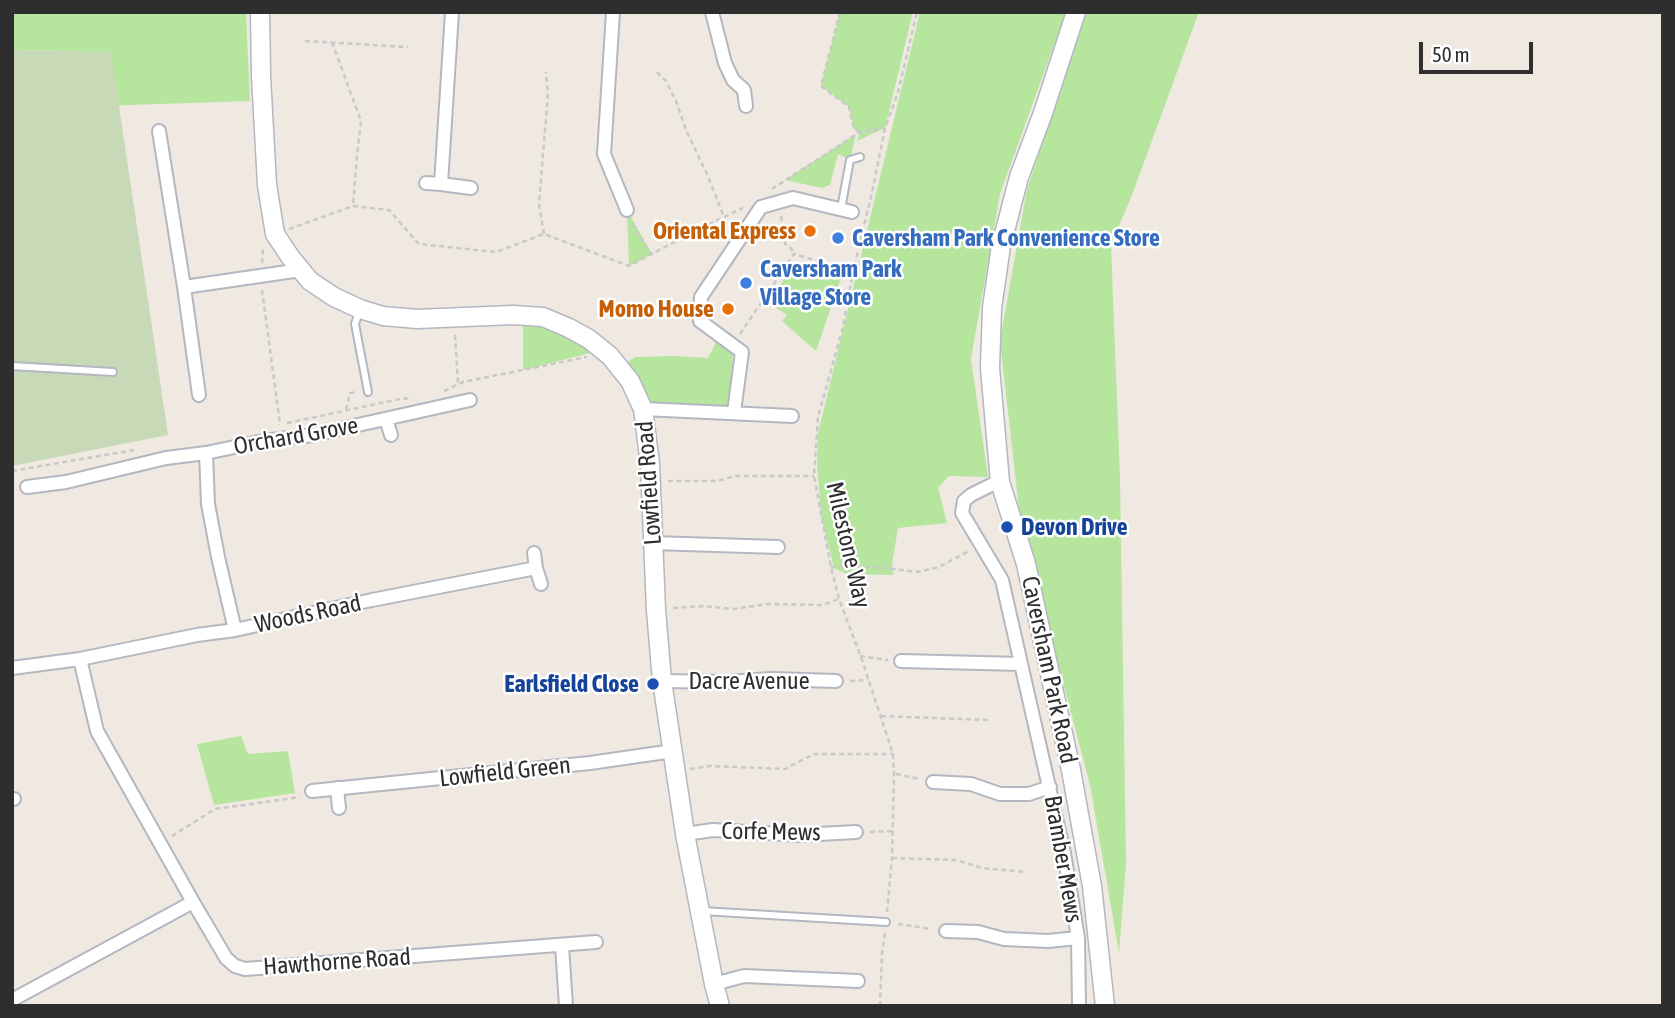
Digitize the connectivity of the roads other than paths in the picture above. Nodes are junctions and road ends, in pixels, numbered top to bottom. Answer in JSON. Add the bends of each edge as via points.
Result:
{"nodes":[{"id":1,"x":260,"y":12,"type":"edge"},
{"id":2,"x":452,"y":12,"type":"edge"},
{"id":3,"x":614,"y":12,"type":"edge"},
{"id":4,"x":712,"y":12,"type":"edge"},
{"id":5,"x":1076,"y":12,"type":"edge"},
{"id":6,"x":746,"y":106,"type":"dead end"},
{"id":7,"x":159,"y":131,"type":"dead end"},
{"id":8,"x":860,"y":157,"type":"dead end"},
{"id":9,"x":426,"y":183,"type":"dead end"},
{"id":10,"x":441,"y":184,"type":"junction"},
{"id":11,"x":471,"y":188,"type":"dead end"},
{"id":12,"x":627,"y":210,"type":"road end"},
{"id":13,"x":846,"y":211,"type":"joint"},
{"id":14,"x":301,"y":270,"type":"junction"},
{"id":15,"x":184,"y":287,"type":"junction"},
{"id":16,"x":360,"y":309,"type":"junction"},
{"id":17,"x":12,"y":366,"type":"edge"},
{"id":18,"x":113,"y":372,"type":"dead end"},
{"id":19,"x":368,"y":392,"type":"road end"},
{"id":20,"x":199,"y":395,"type":"dead end"},
{"id":21,"x":470,"y":400,"type":"dead end"},
{"id":22,"x":643,"y":409,"type":"junction"},
{"id":23,"x":734,"y":412,"type":"junction"},
{"id":24,"x":792,"y":416,"type":"dead end"},
{"id":25,"x":386,"y":419,"type":"junction"},
{"id":26,"x":391,"y":435,"type":"dead end"},
{"id":27,"x":205,"y":453,"type":"junction"},
{"id":28,"x":1000,"y":482,"type":"junction"},
{"id":29,"x":27,"y":487,"type":"dead end"},
{"id":30,"x":653,"y":542,"type":"junction"},
{"id":31,"x":778,"y":547,"type":"dead end"},
{"id":32,"x":534,"y":553,"type":"dead end"},
{"id":33,"x":536,"y":568,"type":"junction"},
{"id":34,"x":541,"y":584,"type":"dead end"},
{"id":35,"x":235,"y":630,"type":"junction"},
{"id":36,"x":80,"y":659,"type":"junction"},
{"id":37,"x":901,"y":662,"type":"road end"},
{"id":38,"x":1021,"y":664,"type":"junction"},
{"id":39,"x":12,"y":668,"type":"edge"},
{"id":40,"x":662,"y":681,"type":"junction"},
{"id":41,"x":836,"y":681,"type":"road end"},
{"id":42,"x":673,"y":751,"type":"junction"},
{"id":43,"x":933,"y":782,"type":"road end"},
{"id":44,"x":1050,"y":787,"type":"junction"},
{"id":45,"x":337,"y":788,"type":"junction"},
{"id":46,"x":312,"y":790,"type":"road end"},
{"id":47,"x":339,"y":808,"type":"dead end"},
{"id":48,"x":856,"y":832,"type":"road end"},
{"id":49,"x":685,"y":834,"type":"junction"},
{"id":50,"x":193,"y":902,"type":"junction"},
{"id":51,"x":700,"y":911,"type":"junction"},
{"id":52,"x":886,"y":922,"type":"road end"},
{"id":53,"x":946,"y":931,"type":"road end"},
{"id":54,"x":1077,"y":938,"type":"junction"},
{"id":55,"x":596,"y":942,"type":"dead end"},
{"id":56,"x":562,"y":946,"type":"junction"},
{"id":57,"x":858,"y":981,"type":"dead end"},
{"id":58,"x":714,"y":984,"type":"junction"},
{"id":59,"x":12,"y":1000,"type":"edge"},
{"id":60,"x":566,"y":1006,"type":"edge"},
{"id":61,"x":720,"y":1006,"type":"edge"},
{"id":62,"x":1079,"y":1006,"type":"edge"},
{"id":63,"x":1105,"y":1006,"type":"edge"}],
"edges":[{"from":1,"to":14,"type":"street","name":"Lowfield Road","via":[[267,185],[275,234]]},
{"from":2,"to":10,"type":"street"},
{"from":3,"to":12,"type":"street","via":[[604,154]]},
{"from":4,"to":6,"type":"street","via":[[725,63],[744,90]]},
{"from":5,"to":28,"type":"street","name":"Caversham Park Road","via":[[1018,177],[1001,246],[990,368]]},
{"from":7,"to":15,"type":"street"},
{"from":8,"to":13,"type":"lane","via":[[850,160]]},
{"from":9,"to":10,"type":"street"},
{"from":10,"to":11,"type":"street"},
{"from":13,"to":23,"type":"street","via":[[793,198],[761,207],[701,297],[700,321],[742,352]]},
{"from":14,"to":15,"type":"street"},
{"from":14,"to":16,"type":"street","name":"Lowfield Road","via":[[334,297]]},
{"from":15,"to":20,"type":"street"},
{"from":16,"to":19,"type":"lane","via":[[355,324]]},
{"from":16,"to":22,"type":"street","name":"Lowfield Road","via":[[417,319],[543,317],[589,339],[606,353],[629,381]]},
{"from":17,"to":18,"type":"lane"},
{"from":21,"to":25,"type":"street","name":"Orchard Grove"},
{"from":22,"to":23,"type":"street"},
{"from":22,"to":30,"type":"street","name":"Lowfield Road"},
{"from":23,"to":24,"type":"street"},
{"from":25,"to":26,"type":"street","name":"Orchard Grove"},
{"from":25,"to":27,"type":"street","name":"Orchard Grove"},
{"from":27,"to":29,"type":"street","name":"Orchard Grove"},
{"from":27,"to":35,"type":"street","name":"Orchard Grove","via":[[208,503]]},
{"from":28,"to":38,"type":"street","name":"Bramber Mews","via":[[971,495],[964,501],[962,513],[1002,579]]},
{"from":28,"to":63,"type":"street","name":"Caversham Park Road","via":[[1026,564],[1071,770],[1092,886]]},
{"from":30,"to":31,"type":"street"},
{"from":30,"to":40,"type":"street","name":"Lowfield Road"},
{"from":32,"to":33,"type":"street"},
{"from":33,"to":34,"type":"street"},
{"from":33,"to":35,"type":"street","name":"Woods Road"},
{"from":35,"to":36,"type":"street","name":"Woods Road"},
{"from":36,"to":39,"type":"street","name":"Woods Road"},
{"from":36,"to":50,"type":"street","via":[[97,731]]},
{"from":37,"to":38,"type":"street"},
{"from":38,"to":44,"type":"street","name":"Bramber Mews"},
{"from":40,"to":41,"type":"street","name":"Dacre Avenue"},
{"from":40,"to":42,"type":"street","name":"Lowfield Road"},
{"from":42,"to":45,"type":"street","name":"Lowfield Green"},
{"from":42,"to":49,"type":"street","name":"Lowfield Road"},
{"from":43,"to":44,"type":"street","via":[[971,784],[1000,794],[1029,794]]},
{"from":44,"to":54,"type":"street","name":"Bramber Mews"},
{"from":45,"to":46,"type":"street","name":"Lowfield Green"},
{"from":45,"to":47,"type":"street"},
{"from":48,"to":49,"type":"street","name":"Corfe Mews"},
{"from":49,"to":51,"type":"street","name":"Lowfield Road"},
{"from":50,"to":56,"type":"street","name":"Hawthorne Road","via":[[226,958],[245,969]]},
{"from":50,"to":59,"type":"street"},
{"from":51,"to":52,"type":"lane"},
{"from":51,"to":58,"type":"street","name":"Lowfield Road"},
{"from":53,"to":54,"type":"street","name":"Bramber Mews","via":[[1048,942]]},
{"from":54,"to":62,"type":"street","name":"Bramber Mews"},
{"from":55,"to":56,"type":"street","name":"Hawthorne Road"},
{"from":56,"to":60,"type":"street"},
{"from":57,"to":58,"type":"street","via":[[744,976]]},
{"from":58,"to":61,"type":"street","name":"Lowfield Road"}]}
